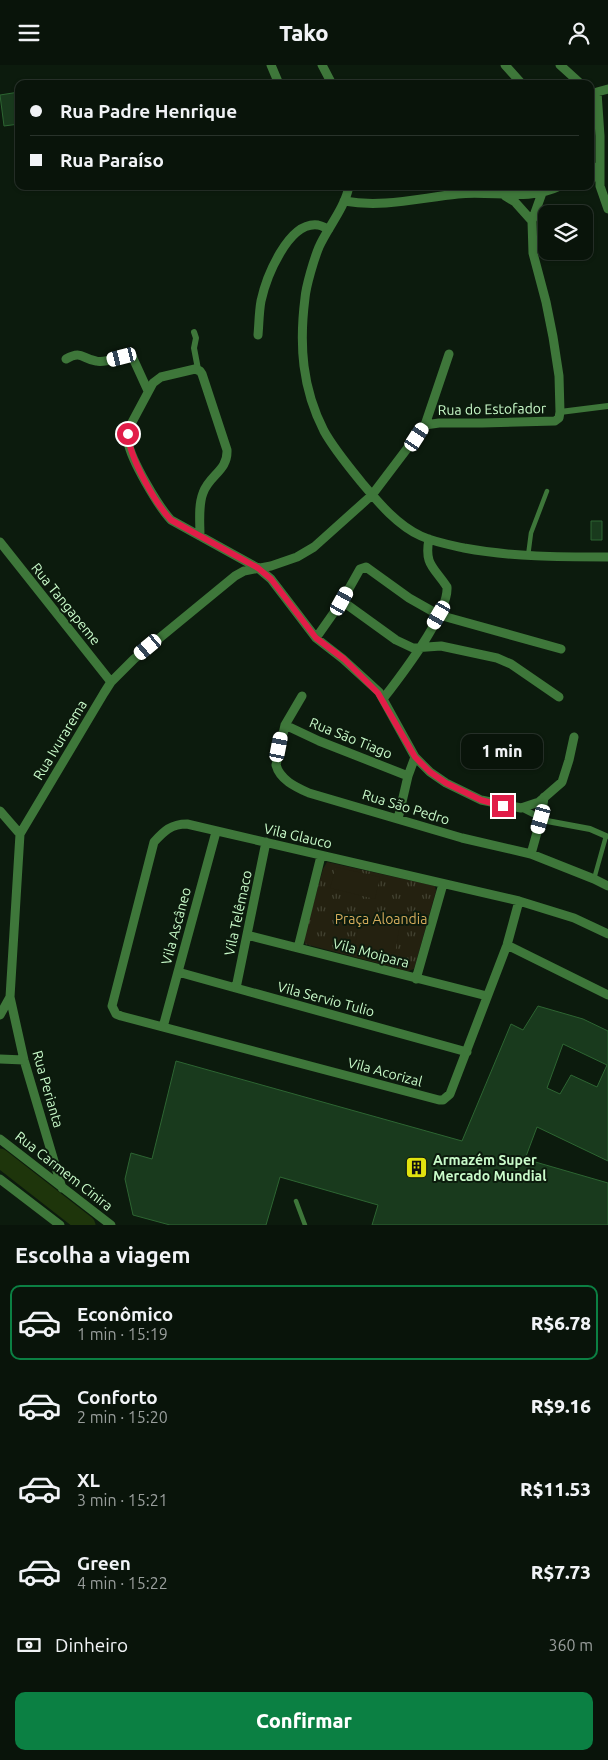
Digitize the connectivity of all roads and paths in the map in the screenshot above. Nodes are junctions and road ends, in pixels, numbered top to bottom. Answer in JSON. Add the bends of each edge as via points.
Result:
{"nodes":[{"id":1,"x":271,"y":65,"type":"edge"},
{"id":2,"x":322,"y":65,"type":"edge"},
{"id":3,"x":505,"y":65,"type":"edge"},
{"id":4,"x":560,"y":65,"type":"edge"},
{"id":5,"x":277,"y":80,"type":"edge"},
{"id":6,"x":330,"y":80,"type":"edge"},
{"id":7,"x":518,"y":80,"type":"edge"},
{"id":8,"x":577,"y":80,"type":"edge"},
{"id":9,"x":608,"y":89,"type":"edge"},
{"id":10,"x":594,"y":90,"type":"edge"},
{"id":11,"x":594,"y":96,"type":"edge"},
{"id":12,"x":594,"y":169,"type":"edge"},
{"id":13,"x":594,"y":176,"type":"edge"},
{"id":14,"x":600,"y":176,"type":"junction"},
{"id":15,"x":348,"y":190,"type":"edge"},
{"id":16,"x":550,"y":190,"type":"edge"},
{"id":17,"x":542,"y":193,"type":"junction"},
{"id":18,"x":504,"y":195,"type":"junction"},
{"id":19,"x":344,"y":201,"type":"junction"},
{"id":20,"x":608,"y":209,"type":"edge"},
{"id":21,"x":532,"y":221,"type":"junction"},
{"id":22,"x":329,"y":229,"type":"junction"},
{"id":23,"x":194,"y":332,"type":"dead end"},
{"id":24,"x":258,"y":335,"type":"dead end"},
{"id":25,"x":449,"y":354,"type":"dead end"},
{"id":26,"x":66,"y":359,"type":"dead end"},
{"id":27,"x":198,"y":369,"type":"junction"},
{"id":28,"x":148,"y":391,"type":"junction"},
{"id":29,"x":608,"y":406,"type":"edge"},
{"id":30,"x":559,"y":415,"type":"junction"},
{"id":31,"x":425,"y":425,"type":"junction"},
{"id":32,"x":547,"y":491,"type":"dead end"},
{"id":33,"x":372,"y":495,"type":"junction"},
{"id":34,"x":200,"y":536,"type":"junction"},
{"id":35,"x":429,"y":539,"type":"junction"},
{"id":36,"x":0,"y":543,"type":"edge"},
{"id":37,"x":528,"y":555,"type":"junction"},
{"id":38,"x":608,"y":557,"type":"edge"},
{"id":39,"x":258,"y":568,"type":"junction"},
{"id":40,"x":342,"y":601,"type":"junction"},
{"id":41,"x":439,"y":615,"type":"junction"},
{"id":42,"x":316,"y":638,"type":"junction"},
{"id":43,"x":420,"y":648,"type":"junction"},
{"id":44,"x":561,"y":649,"type":"dead end"},
{"id":45,"x":112,"y":682,"type":"junction"},
{"id":46,"x":302,"y":696,"type":"dead end"},
{"id":47,"x":559,"y":697,"type":"dead end"},
{"id":48,"x":383,"y":699,"type":"junction"},
{"id":49,"x":285,"y":725,"type":"junction"},
{"id":50,"x":574,"y":737,"type":"dead end"},
{"id":51,"x":415,"y":757,"type":"junction"},
{"id":52,"x":408,"y":776,"type":"junction"},
{"id":53,"x":544,"y":797,"type":"junction"},
{"id":54,"x":521,"y":808,"type":"junction"},
{"id":55,"x":0,"y":811,"type":"edge"},
{"id":56,"x":398,"y":819,"type":"junction"},
{"id":57,"x":541,"y":819,"type":"junction"},
{"id":58,"x":216,"y":831,"type":"junction"},
{"id":59,"x":20,"y":834,"type":"junction"},
{"id":60,"x":606,"y":836,"type":"joint"},
{"id":61,"x":266,"y":842,"type":"junction"},
{"id":62,"x":531,"y":854,"type":"junction"},
{"id":63,"x":321,"y":856,"type":"junction"},
{"id":64,"x":594,"y":879,"type":"junction"},
{"id":65,"x":443,"y":884,"type":"junction"},
{"id":66,"x":608,"y":886,"type":"edge"},
{"id":67,"x":519,"y":901,"type":"junction"},
{"id":68,"x":608,"y":934,"type":"edge"},
{"id":69,"x":248,"y":935,"type":"junction"},
{"id":70,"x":507,"y":945,"type":"junction"},
{"id":71,"x":298,"y":947,"type":"junction"},
{"id":72,"x":178,"y":972,"type":"junction"},
{"id":73,"x":416,"y":979,"type":"junction"},
{"id":74,"x":236,"y":988,"type":"junction"},
{"id":75,"x":608,"y":995,"type":"edge"},
{"id":76,"x":487,"y":996,"type":"junction"},
{"id":77,"x":10,"y":997,"type":"junction"},
{"id":78,"x":114,"y":1011,"type":"joint"},
{"id":79,"x":1,"y":1012,"type":"edge"},
{"id":80,"x":163,"y":1027,"type":"junction"},
{"id":81,"x":467,"y":1052,"type":"junction"},
{"id":82,"x":0,"y":1059,"type":"edge"},
{"id":83,"x":24,"y":1060,"type":"junction"},
{"id":84,"x":0,"y":1139,"type":"edge"},
{"id":85,"x":0,"y":1179,"type":"edge"},
{"id":86,"x":62,"y":1188,"type":"junction"},
{"id":87,"x":296,"y":1201,"type":"dead end"},
{"id":88,"x":60,"y":1225,"type":"edge"},
{"id":89,"x":111,"y":1225,"type":"edge"},
{"id":90,"x":304,"y":1225,"type":"edge"}],
"edges":[{"from":1,"to":5,"type":"street"},
{"from":2,"to":6,"type":"street"},
{"from":3,"to":7,"type":"street"},
{"from":4,"to":8,"type":"street"},
{"from":9,"to":10,"type":"street"},
{"from":11,"to":14,"type":"street","via":[[600,130]]},
{"from":12,"to":14,"type":"street"},
{"from":13,"to":14,"type":"street"},
{"from":14,"to":20,"type":"street","via":[[601,191]]},
{"from":15,"to":19,"type":"street"},
{"from":16,"to":17,"type":"street"},
{"from":17,"to":18,"type":"street"},
{"from":17,"to":21,"type":"street"},
{"from":18,"to":19,"type":"street","via":[[459,193],[373,205]]},
{"from":18,"to":21,"type":"street"},
{"from":19,"to":22,"type":"street"},
{"from":21,"to":30,"type":"street","via":[[532,253],[546,302],[559,376]]},
{"from":22,"to":24,"type":"street","via":[[318,225],[305,227],[287,241],[264,291]]},
{"from":22,"to":33,"type":"street","via":[[318,248],[305,296],[301,339],[305,371],[311,402],[325,433]]},
{"from":23,"to":27,"type":"street"},
{"from":25,"to":31,"type":"street","name":"Rua Ivurarema"},
{"from":26,"to":28,"type":"street","via":[[80,354],[97,362],[132,356]]},
{"from":27,"to":28,"type":"street","via":[[161,377]]},
{"from":27,"to":34,"type":"street","via":[[228,457],[203,493]]},
{"from":28,"to":34,"type":"street","via":[[128,434],[131,451],[161,509],[171,520]]},
{"from":29,"to":30,"type":"street"},
{"from":30,"to":31,"type":"street","name":"Rua do Estofador","via":[[555,421]]},
{"from":31,"to":33,"type":"street","name":"Rua Ivurarema"},
{"from":32,"to":37,"type":"lane","via":[[531,533]]},
{"from":33,"to":35,"type":"street","via":[[407,527]]},
{"from":33,"to":39,"type":"street","name":"Rua Ivurarema","via":[[314,547],[298,557]]},
{"from":34,"to":39,"type":"street"},
{"from":35,"to":37,"type":"street","via":[[487,552]]},
{"from":35,"to":41,"type":"street","via":[[427,557],[447,587]]},
{"from":36,"to":45,"type":"street","name":"Rua Tangapeme"},
{"from":37,"to":38,"type":"street"},
{"from":39,"to":42,"type":"street","via":[[271,579]]},
{"from":39,"to":45,"type":"street","name":"Rua Ivurarema","via":[[235,576],[134,659]]},
{"from":40,"to":41,"type":"street","via":[[363,567]]},
{"from":40,"to":42,"type":"street"},
{"from":40,"to":43,"type":"street","via":[[396,640]]},
{"from":41,"to":43,"type":"street"},
{"from":41,"to":44,"type":"street"},
{"from":42,"to":48,"type":"street","via":[[351,665]]},
{"from":43,"to":47,"type":"street","via":[[441,646],[497,658],[512,664]]},
{"from":43,"to":48,"type":"street"},
{"from":45,"to":59,"type":"street","name":"Rua Ivurarema"},
{"from":46,"to":49,"type":"street","name":"Rua São Pedro"},
{"from":48,"to":51,"type":"street"},
{"from":49,"to":52,"type":"street","name":"Rua São Tiago"},
{"from":49,"to":56,"type":"street","name":"Rua São Pedro","via":[[276,765],[283,777],[309,793]]},
{"from":50,"to":53,"type":"street","via":[[562,782]]},
{"from":51,"to":52,"type":"street"},
{"from":51,"to":54,"type":"street","via":[[446,783],[481,800]]},
{"from":52,"to":56,"type":"street"},
{"from":53,"to":54,"type":"street"},
{"from":53,"to":57,"type":"street"},
{"from":54,"to":57,"type":"street"},
{"from":55,"to":59,"type":"street"},
{"from":56,"to":62,"type":"street","name":"Rua São Pedro"},
{"from":57,"to":60,"type":"street","via":[[590,829]]},
{"from":57,"to":62,"type":"street"},
{"from":58,"to":61,"type":"street","name":"Vila Glauco"},
{"from":58,"to":72,"type":"street","name":"Vila Ascâneo"},
{"from":58,"to":78,"type":"street","name":"Vila Glauco","via":[[178,824],[154,842],[113,1000]]},
{"from":59,"to":77,"type":"street","name":"Rua Ivurarema"},
{"from":60,"to":64,"type":"lane"},
{"from":61,"to":63,"type":"street","name":"Vila Glauco"},
{"from":61,"to":69,"type":"street","name":"Vila Telêmaco"},
{"from":62,"to":64,"type":"street","name":"Rua São Pedro"},
{"from":63,"to":65,"type":"street","name":"Vila Glauco"},
{"from":63,"to":71,"type":"street"},
{"from":64,"to":66,"type":"street","name":"Rua São Pedro"},
{"from":65,"to":67,"type":"street","name":"Vila Glauco"},
{"from":65,"to":73,"type":"street"},
{"from":67,"to":68,"type":"street","name":"Vila Glauco","via":[[574,918]]},
{"from":67,"to":70,"type":"street","name":"Vila Acorizal"},
{"from":69,"to":71,"type":"street","name":"Vila Moipara"},
{"from":69,"to":74,"type":"street","name":"Vila Telêmaco"},
{"from":70,"to":75,"type":"street"},
{"from":70,"to":76,"type":"street","name":"Vila Acorizal"},
{"from":71,"to":73,"type":"street","name":"Vila Moipara"},
{"from":72,"to":74,"type":"street","name":"Vila Servio Tulio"},
{"from":72,"to":80,"type":"street","name":"Vila Ascâneo"},
{"from":73,"to":76,"type":"street","name":"Vila Moipara"},
{"from":74,"to":81,"type":"street","name":"Vila Servio Tulio"},
{"from":76,"to":81,"type":"street","name":"Vila Acorizal"},
{"from":77,"to":79,"type":"street"},
{"from":77,"to":83,"type":"street","name":"Rua Perianta"},
{"from":78,"to":80,"type":"street","name":"Vila Acorizal","via":[[121,1016]]},
{"from":80,"to":81,"type":"street","name":"Vila Acorizal","via":[[439,1101],[450,1094]]},
{"from":82,"to":83,"type":"street"},
{"from":83,"to":86,"type":"street","name":"Rua Perianta"},
{"from":84,"to":86,"type":"street","name":"Rua Carmem Cinira"},
{"from":85,"to":88,"type":"street"},
{"from":86,"to":89,"type":"street","name":"Rua Carmem Cinira"},
{"from":87,"to":90,"type":"lane"}]}
